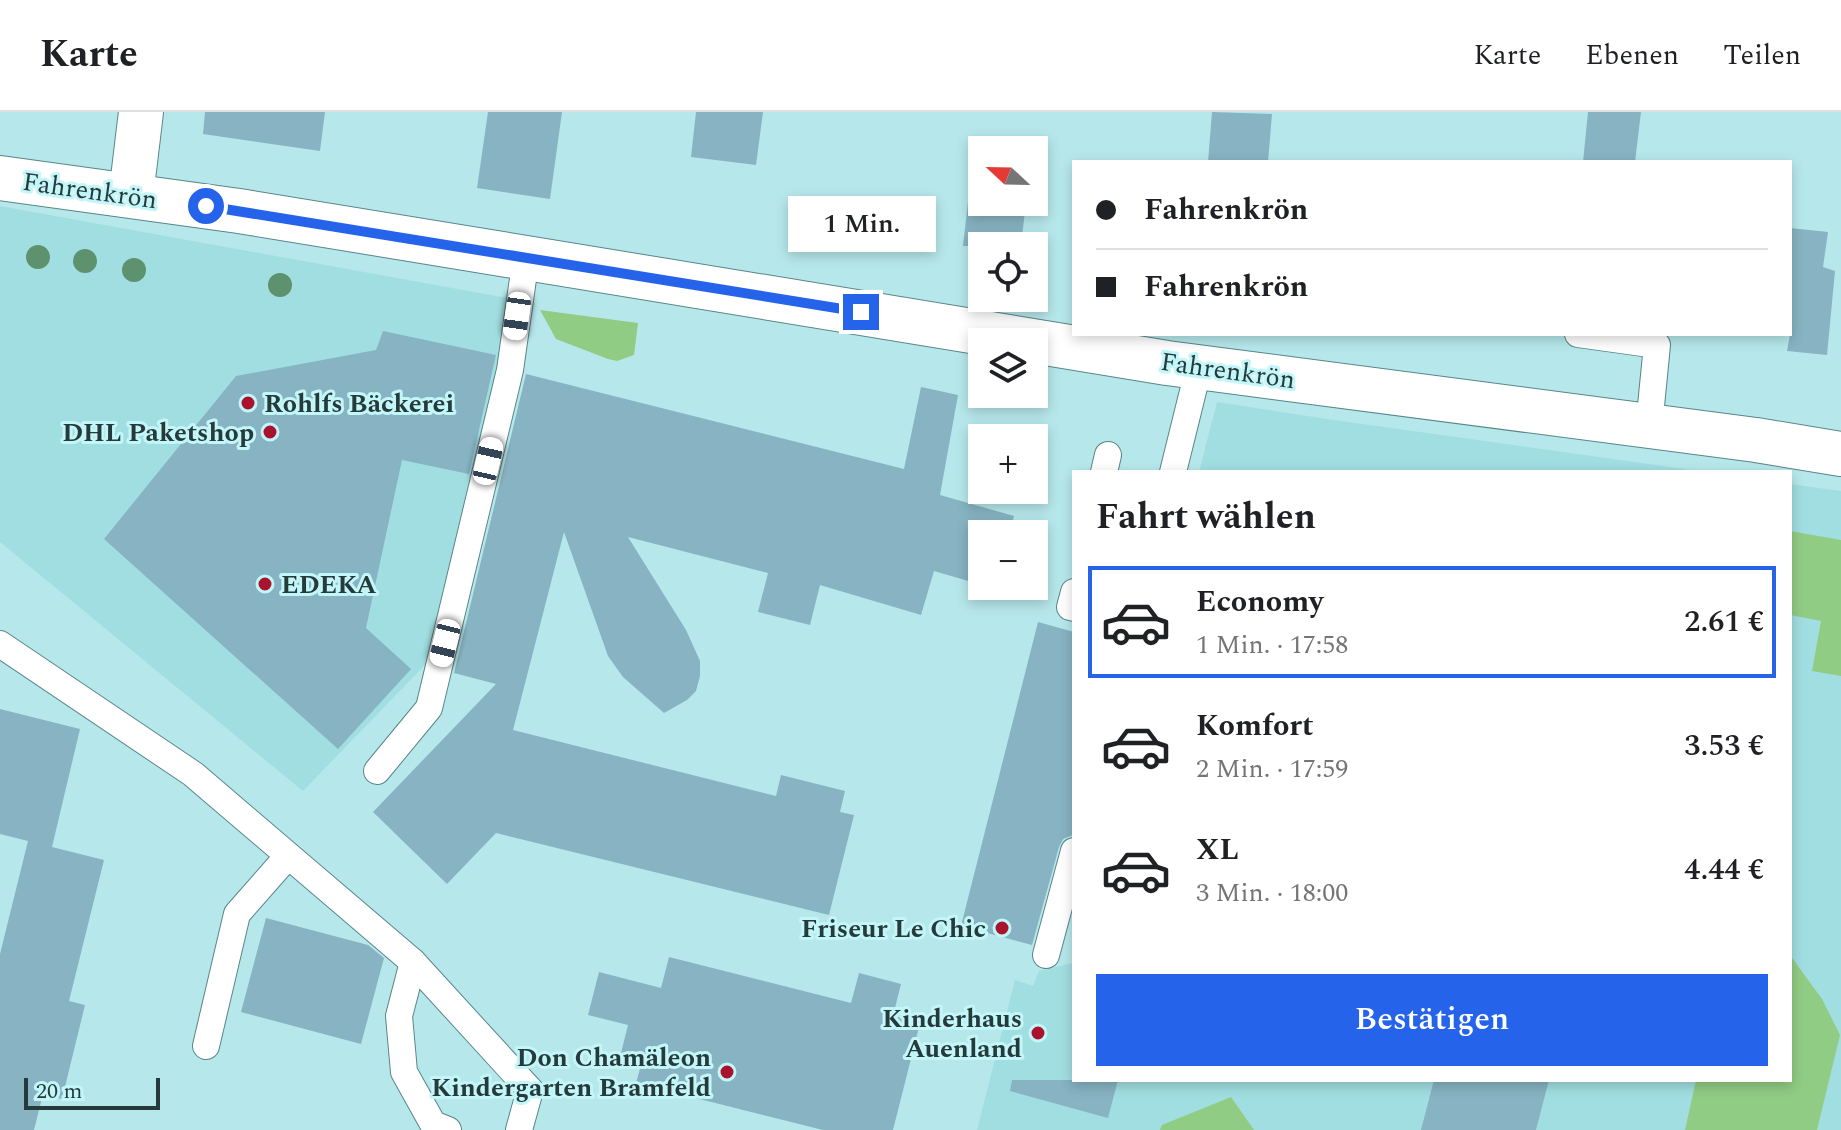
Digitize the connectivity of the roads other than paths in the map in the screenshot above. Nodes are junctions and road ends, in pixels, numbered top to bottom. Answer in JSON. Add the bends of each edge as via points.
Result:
{"nodes":[{"id":1,"x":141,"y":112,"type":"edge"},
{"id":2,"x":0,"y":178,"type":"edge"},
{"id":3,"x":131,"y":195,"type":"junction"},
{"id":4,"x":526,"y":258,"type":"junction"},
{"id":5,"x":1592,"y":336,"type":"edge"},
{"id":6,"x":1199,"y":367,"type":"junction"},
{"id":7,"x":1649,"y":426,"type":"junction"},
{"id":8,"x":1841,"y":454,"type":"edge"},
{"id":9,"x":1173,"y":470,"type":"edge"},
{"id":10,"x":0,"y":644,"type":"edge"},
{"id":11,"x":377,"y":771,"type":"dead end"},
{"id":12,"x":288,"y":856,"type":"junction"},
{"id":13,"x":1072,"y":858,"type":"edge"},
{"id":14,"x":1046,"y":955,"type":"dead end"},
{"id":15,"x":413,"y":962,"type":"junction"},
{"id":16,"x":206,"y":1046,"type":"dead end"},
{"id":17,"x":448,"y":1130,"type":"edge"},
{"id":18,"x":519,"y":1130,"type":"edge"}],
"edges":[{"from":1,"to":3,"type":"street"},
{"from":2,"to":3,"type":"street","name":"Fahrenkrön"},
{"from":3,"to":4,"type":"street","name":"Fahrenkrön"},
{"from":4,"to":6,"type":"street","name":"Fahrenkrön"},
{"from":4,"to":11,"type":"lane","via":[[510,370],[429,708]]},
{"from":5,"to":7,"type":"lane","via":[[1657,345]]},
{"from":6,"to":7,"type":"street","name":"Fahrenkrön"},
{"from":6,"to":9,"type":"lane"},
{"from":7,"to":8,"type":"street","name":"Fahrenkrön"},
{"from":10,"to":12,"type":"lane","via":[[193,774]]},
{"from":12,"to":15,"type":"lane"},
{"from":12,"to":16,"type":"lane","via":[[237,914]]},
{"from":13,"to":14,"type":"lane"},
{"from":15,"to":17,"type":"lane","via":[[399,1016],[404,1072],[433,1124]]},
{"from":15,"to":18,"type":"lane","via":[[530,1090]]}]}
